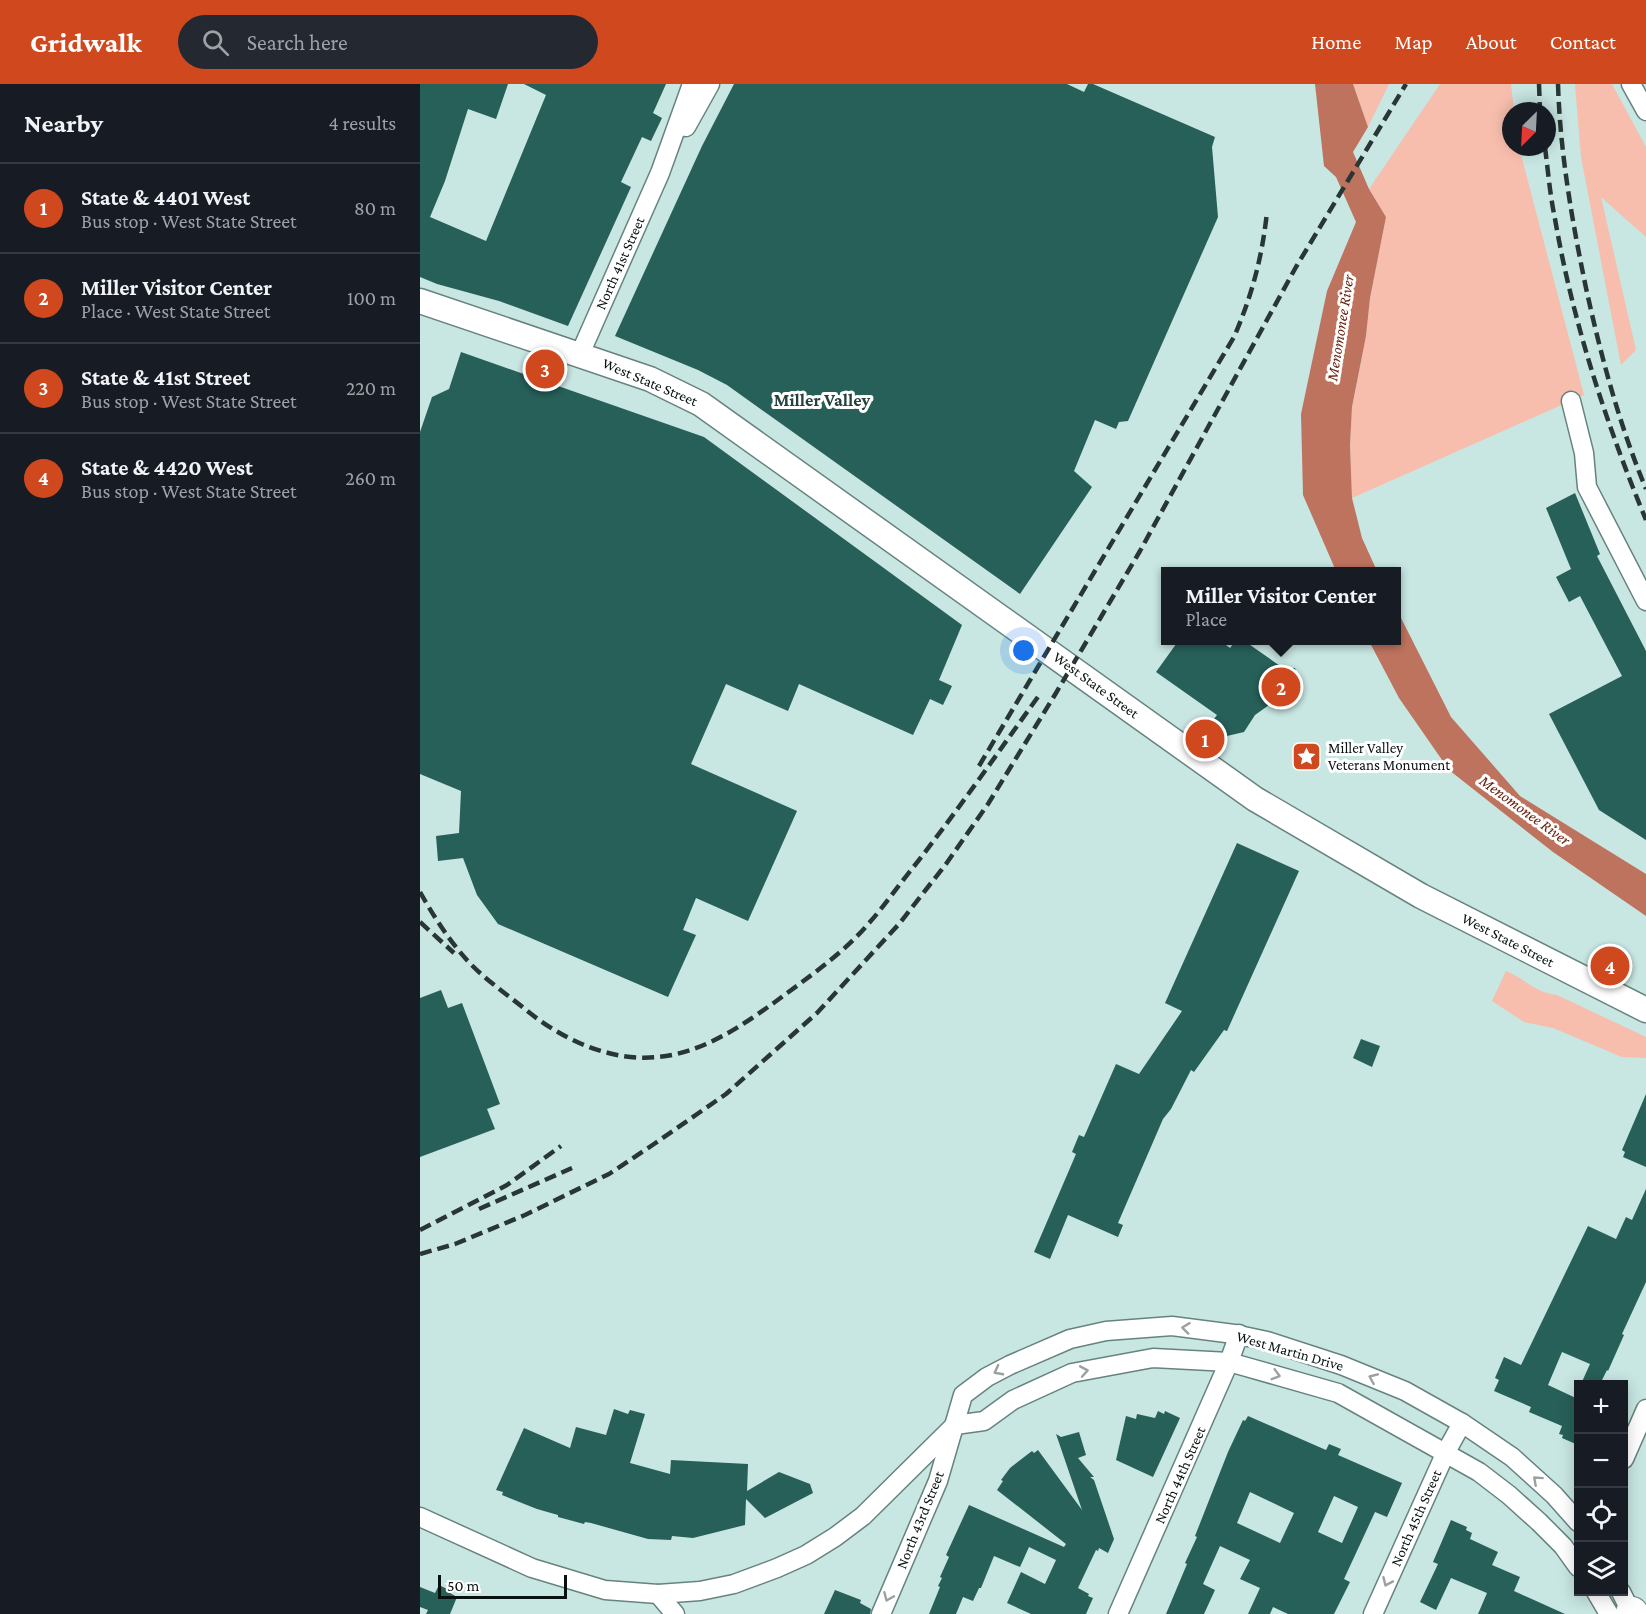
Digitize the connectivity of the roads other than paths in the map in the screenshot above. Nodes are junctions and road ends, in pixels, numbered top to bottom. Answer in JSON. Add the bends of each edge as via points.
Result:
{"nodes":[{"id":1,"x":692,"y":84,"type":"edge"},
{"id":2,"x":710,"y":84,"type":"edge"},
{"id":3,"x":1631,"y":84,"type":"edge"},
{"id":4,"x":1645,"y":109,"type":"edge"},
{"id":5,"x":660,"y":173,"type":"junction"},
{"id":6,"x":420,"y":301,"type":"edge"},
{"id":7,"x":580,"y":354,"type":"junction"},
{"id":8,"x":1570,"y":401,"type":"dead end"},
{"id":9,"x":1646,"y":601,"type":"edge"},
{"id":10,"x":1646,"y":1010,"type":"edge"},
{"id":11,"x":1239,"y":1334,"type":"junction"},
{"id":12,"x":1229,"y":1362,"type":"junction"},
{"id":13,"x":1646,"y":1408,"type":"edge"},
{"id":14,"x":1462,"y":1423,"type":"junction"},
{"id":15,"x":955,"y":1425,"type":"junction"},
{"id":16,"x":1628,"y":1448,"type":"edge"},
{"id":17,"x":1446,"y":1452,"type":"junction"},
{"id":18,"x":420,"y":1517,"type":"edge"},
{"id":19,"x":1574,"y":1518,"type":"edge"},
{"id":20,"x":1574,"y":1534,"type":"edge"},
{"id":21,"x":1563,"y":1546,"type":"junction"},
{"id":22,"x":1574,"y":1561,"type":"edge"},
{"id":23,"x":658,"y":1594,"type":"junction"},
{"id":24,"x":1598,"y":1596,"type":"edge"},
{"id":25,"x":1623,"y":1596,"type":"edge"},
{"id":26,"x":675,"y":1614,"type":"edge"},
{"id":27,"x":881,"y":1614,"type":"edge"},
{"id":28,"x":1118,"y":1614,"type":"edge"},
{"id":29,"x":1373,"y":1614,"type":"edge"},
{"id":30,"x":1609,"y":1614,"type":"edge"},
{"id":31,"x":1632,"y":1614,"type":"edge"}],
"edges":[{"from":1,"to":5,"type":"street","name":"North 41st Street"},
{"from":2,"to":5,"type":"street","name":"North 41st Street"},
{"from":3,"to":4,"type":"street"},
{"from":5,"to":7,"type":"street","name":"North 41st Street"},
{"from":6,"to":7,"type":"main road","name":"West State Street"},
{"from":7,"to":10,"type":"main road","name":"West State Street","via":[[650,379],[701,404],[1255,799],[1421,896]]},
{"from":8,"to":9,"type":"street","via":[[1584,453],[1587,487]]},
{"from":11,"to":12,"type":"street","name":"North 44th Street"},
{"from":14,"to":11,"type":"street","name":"West Martin Drive","one_way":true,"via":[[1405,1391],[1341,1365]]},
{"from":11,"to":15,"type":"street","name":"West Martin Drive","one_way":true,"via":[[1172,1326],[1106,1331],[1070,1339],[979,1383],[963,1395]]},
{"from":15,"to":12,"type":"street","name":"West Martin Drive","one_way":true,"via":[[984,1421],[1013,1400],[1072,1373],[1153,1358]]},
{"from":12,"to":17,"type":"street","name":"West Martin Drive","one_way":true,"via":[[1338,1393]]},
{"from":12,"to":28,"type":"street","name":"North 44th Street"},
{"from":13,"to":16,"type":"street"},
{"from":14,"to":17,"type":"street","name":"North 45th Street"},
{"from":19,"to":14,"type":"street","name":"West Martin Drive","one_way":true,"via":[[1512,1457]]},
{"from":15,"to":23,"type":"street","via":[[863,1516],[806,1555],[734,1584],[700,1592]]},
{"from":15,"to":27,"type":"street","name":"North 43rd Street","one_way":true,"via":[[938,1480]]},
{"from":17,"to":21,"type":"street","name":"West Martin Drive","via":[[1509,1495]]},
{"from":17,"to":29,"type":"street","name":"North 45th Street","one_way":true},
{"from":18,"to":23,"type":"street","via":[[550,1574],[605,1590]]},
{"from":20,"to":21,"type":"street"},
{"from":21,"to":22,"type":"street","name":"West Martin Drive"},
{"from":23,"to":26,"type":"street"},
{"from":24,"to":30,"type":"street"},
{"from":25,"to":31,"type":"street"}]}
